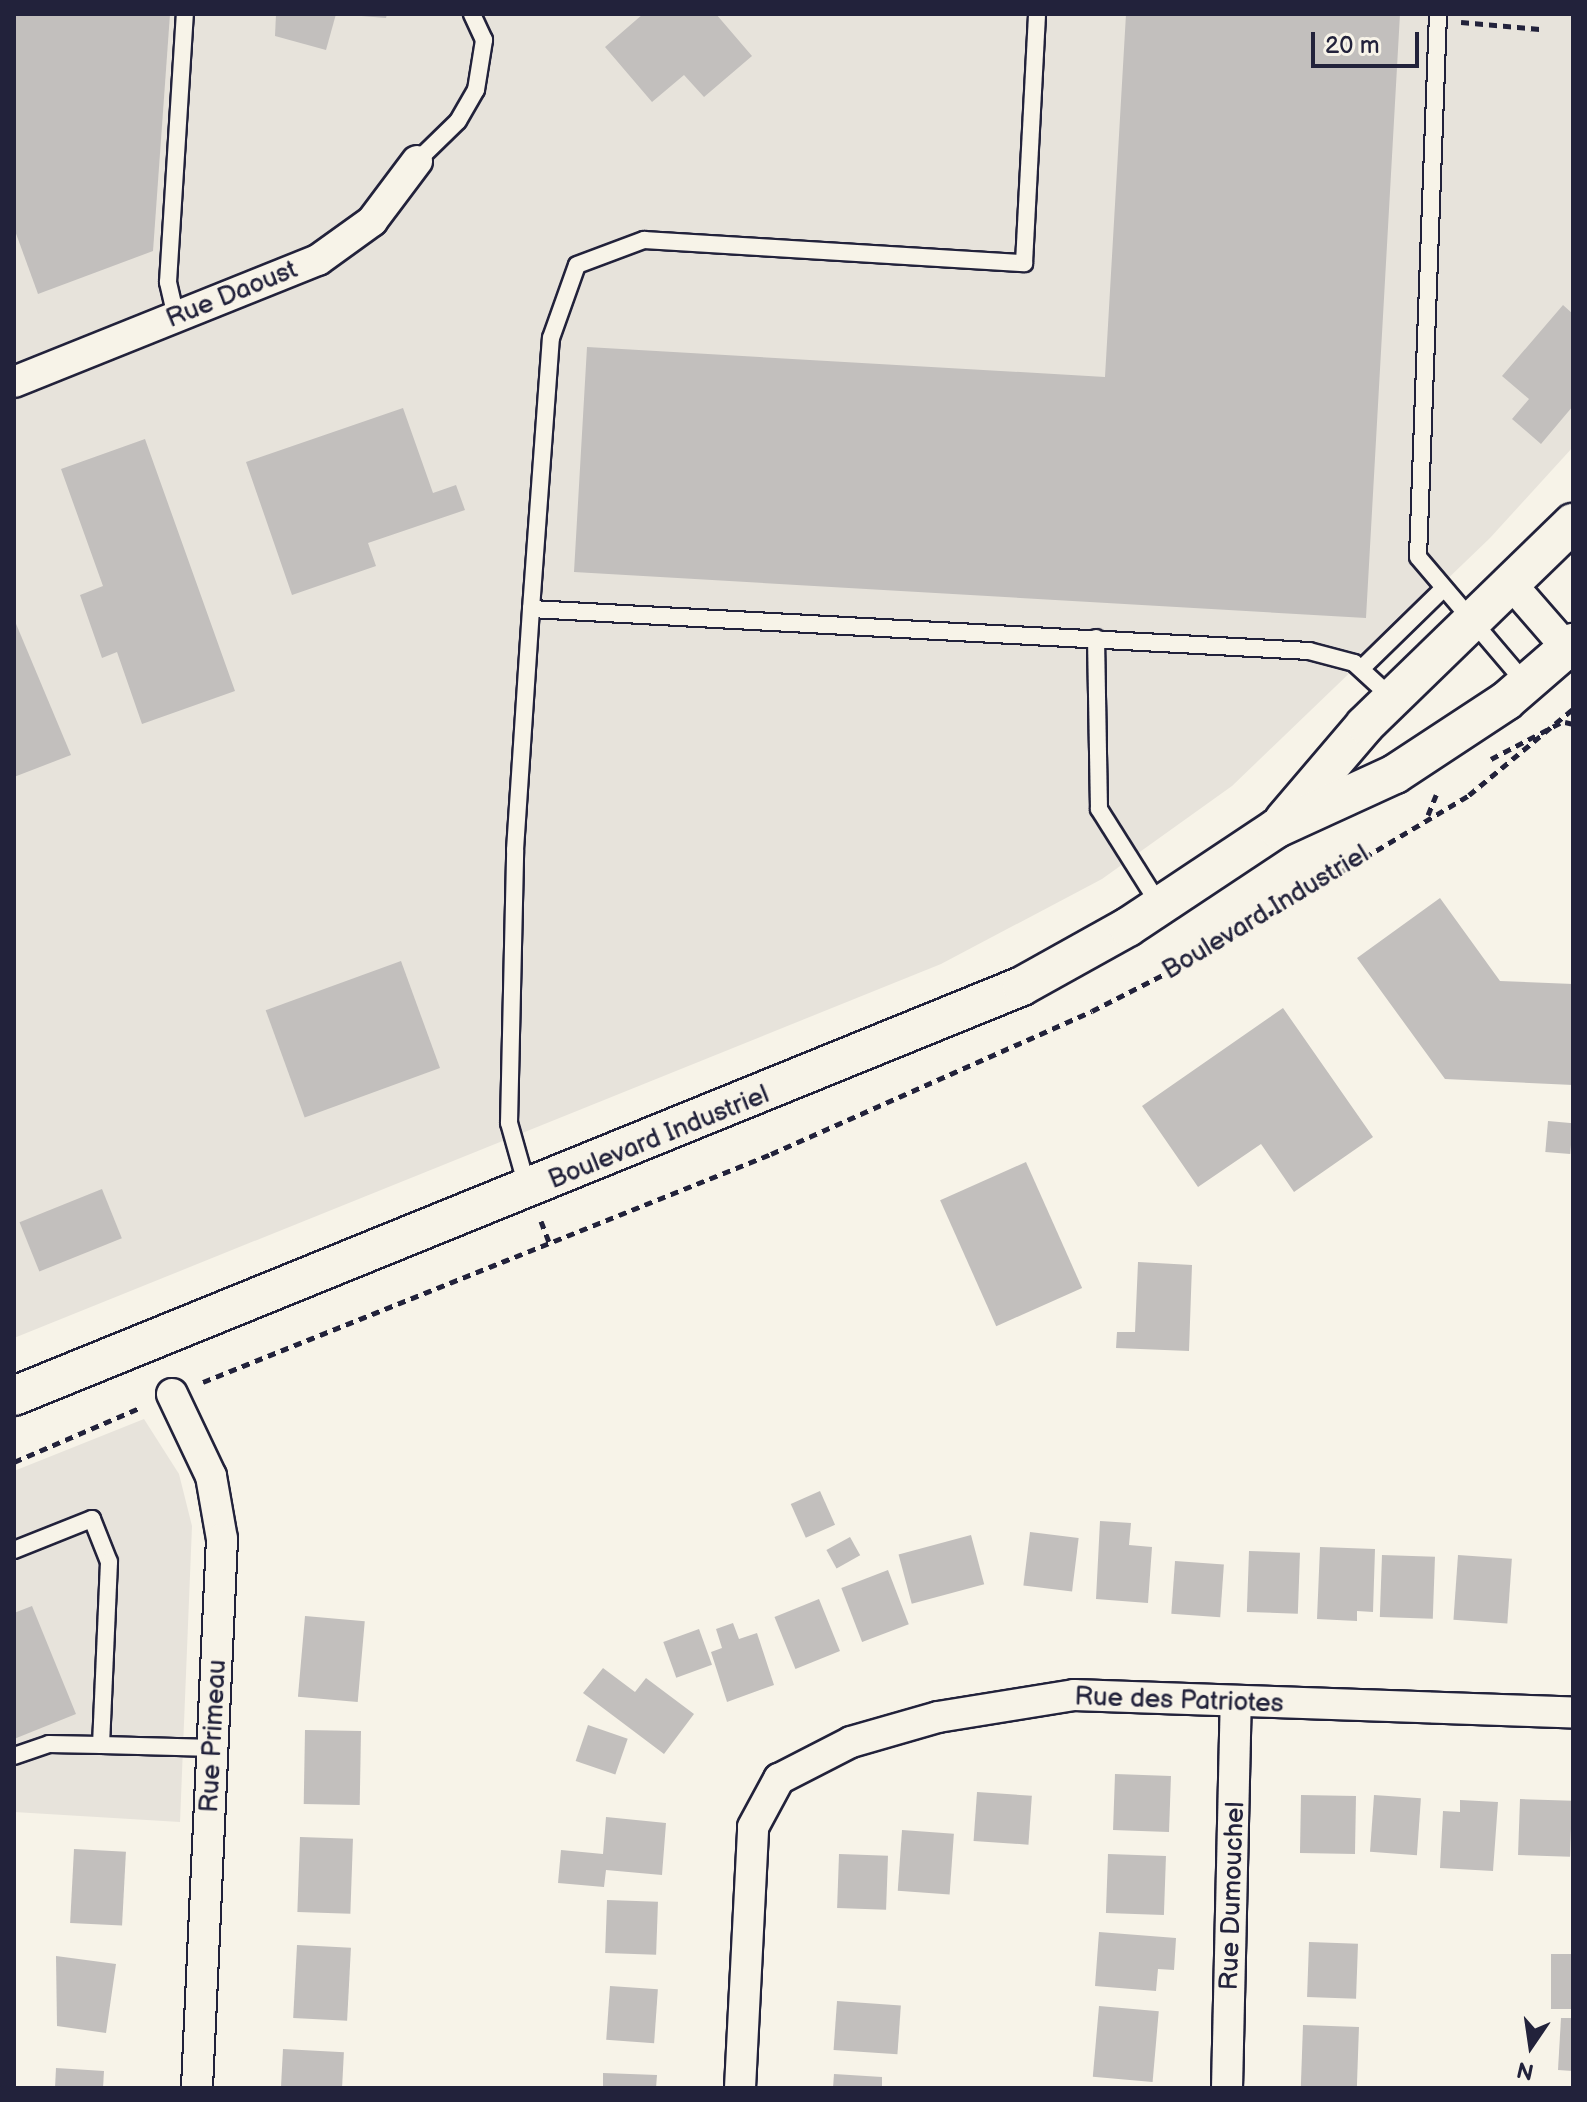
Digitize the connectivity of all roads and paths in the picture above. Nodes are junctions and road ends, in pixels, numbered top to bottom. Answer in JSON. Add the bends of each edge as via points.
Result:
{"nodes":[{"id":1,"x":185,"y":14,"type":"edge"},
{"id":2,"x":472,"y":14,"type":"edge"},
{"id":3,"x":1037,"y":14,"type":"edge"},
{"id":4,"x":1438,"y":17,"type":"edge"},
{"id":5,"x":1540,"y":29,"type":"dead end"},
{"id":6,"x":417,"y":161,"type":"joint"},
{"id":7,"x":176,"y":317,"type":"junction"},
{"id":8,"x":15,"y":376,"type":"edge"},
{"id":9,"x":1573,"y":523,"type":"edge"},
{"id":10,"x":1513,"y":586,"type":"junction"},
{"id":11,"x":1441,"y":591,"type":"junction"},
{"id":12,"x":531,"y":609,"type":"junction"},
{"id":13,"x":1473,"y":623,"type":"junction"},
{"id":14,"x":1096,"y":638,"type":"junction"},
{"id":15,"x":1571,"y":649,"type":"edge"},
{"id":16,"x":1361,"y":669,"type":"junction"},
{"id":17,"x":1527,"y":685,"type":"junction"},
{"id":18,"x":1393,"y":699,"type":"junction"},
{"id":19,"x":1573,"y":709,"type":"edge"},
{"id":20,"x":1565,"y":722,"type":"junction"},
{"id":21,"x":1573,"y":724,"type":"edge"},
{"id":22,"x":1480,"y":766,"type":"dead end"},
{"id":23,"x":1446,"y":788,"type":"dead end"},
{"id":24,"x":1428,"y":815,"type":"junction"},
{"id":25,"x":1277,"y":828,"type":"junction"},
{"id":26,"x":1160,"y":906,"type":"junction"},
{"id":27,"x":528,"y":1191,"type":"junction"},
{"id":28,"x":216,"y":1377,"type":"dead end"},
{"id":29,"x":172,"y":1394,"type":"dead end"},
{"id":30,"x":14,"y":1396,"type":"edge"},
{"id":31,"x":134,"y":1410,"type":"dead end"},
{"id":32,"x":14,"y":1462,"type":"edge"},
{"id":33,"x":14,"y":1550,"type":"edge"},
{"id":34,"x":1236,"y":1705,"type":"junction"},
{"id":35,"x":1573,"y":1712,"type":"edge"},
{"id":36,"x":101,"y":1745,"type":"junction"},
{"id":37,"x":214,"y":1748,"type":"junction"},
{"id":38,"x":14,"y":1756,"type":"edge"},
{"id":39,"x":197,"y":2088,"type":"edge"},
{"id":40,"x":740,"y":2088,"type":"edge"},
{"id":41,"x":1227,"y":2088,"type":"edge"}],
"edges":[{"from":1,"to":7,"type":"lane","via":[[168,282]]},
{"from":2,"to":6,"type":"lane","via":[[484,40],[476,90],[458,121]]},
{"from":3,"to":12,"type":"lane","via":[[1024,263],[644,240],[577,265],[551,338]]},
{"from":4,"to":5,"type":"path"},
{"from":4,"to":11,"type":"lane","via":[[1416,542],[1423,570]]},
{"from":6,"to":7,"type":"street","name":"Rue Daoust","via":[[347,243]]},
{"from":7,"to":8,"type":"street","name":"Rue Daoust"},
{"from":9,"to":10,"type":"street","name":"Boulevard Industriel"},
{"from":10,"to":13,"type":"street","name":"Boulevard Industriel"},
{"from":10,"to":15,"type":"street"},
{"from":11,"to":13,"type":"lane"},
{"from":11,"to":16,"type":"lane"},
{"from":12,"to":14,"type":"lane"},
{"from":12,"to":27,"type":"lane","via":[[515,850],[509,1123]]},
{"from":13,"to":17,"type":"lane"},
{"from":13,"to":18,"type":"street","name":"Boulevard Industriel"},
{"from":14,"to":16,"type":"lane","via":[[1309,651]]},
{"from":14,"to":26,"type":"lane","via":[[1099,809]]},
{"from":15,"to":17,"type":"street","name":"Boulevard Industriel"},
{"from":16,"to":18,"type":"lane"},
{"from":17,"to":25,"type":"street","name":"Boulevard Industriel","via":[[1395,774]]},
{"from":18,"to":25,"type":"street","name":"Boulevard Industriel"},
{"from":19,"to":20,"type":"path","name":"Boulevard Industriel"},
{"from":20,"to":21,"type":"path"},
{"from":20,"to":22,"type":"path"},
{"from":20,"to":24,"type":"path","name":"Boulevard Industriel","via":[[1469,795]]},
{"from":23,"to":24,"type":"path","name":"Boulevard Industriel"},
{"from":24,"to":28,"type":"path","name":"Boulevard Industriel","via":[[1196,958],[969,1071]]},
{"from":25,"to":26,"type":"street","name":"Boulevard Industriel"},
{"from":26,"to":27,"type":"street","name":"Boulevard Industriel","via":[[984,1004]]},
{"from":27,"to":30,"type":"street","name":"Boulevard Industriel"},
{"from":29,"to":37,"type":"street","name":"Rue Primeau","via":[[211,1476],[219,1515]]},
{"from":31,"to":32,"type":"path"},
{"from":33,"to":36,"type":"lane","via":[[92,1519],[109,1562]]},
{"from":34,"to":35,"type":"street","name":"Rue des Patriotes"},
{"from":34,"to":40,"type":"street","name":"Rue des Patriotes","via":[[1137,1695],[1009,1703],[851,1742],[779,1779],[753,1827]]},
{"from":34,"to":41,"type":"street","name":"Rue Dumouchel"},
{"from":36,"to":37,"type":"lane"},
{"from":36,"to":38,"type":"lane","via":[[49,1744]]},
{"from":37,"to":39,"type":"street","name":"Rue Primeau"}]}
